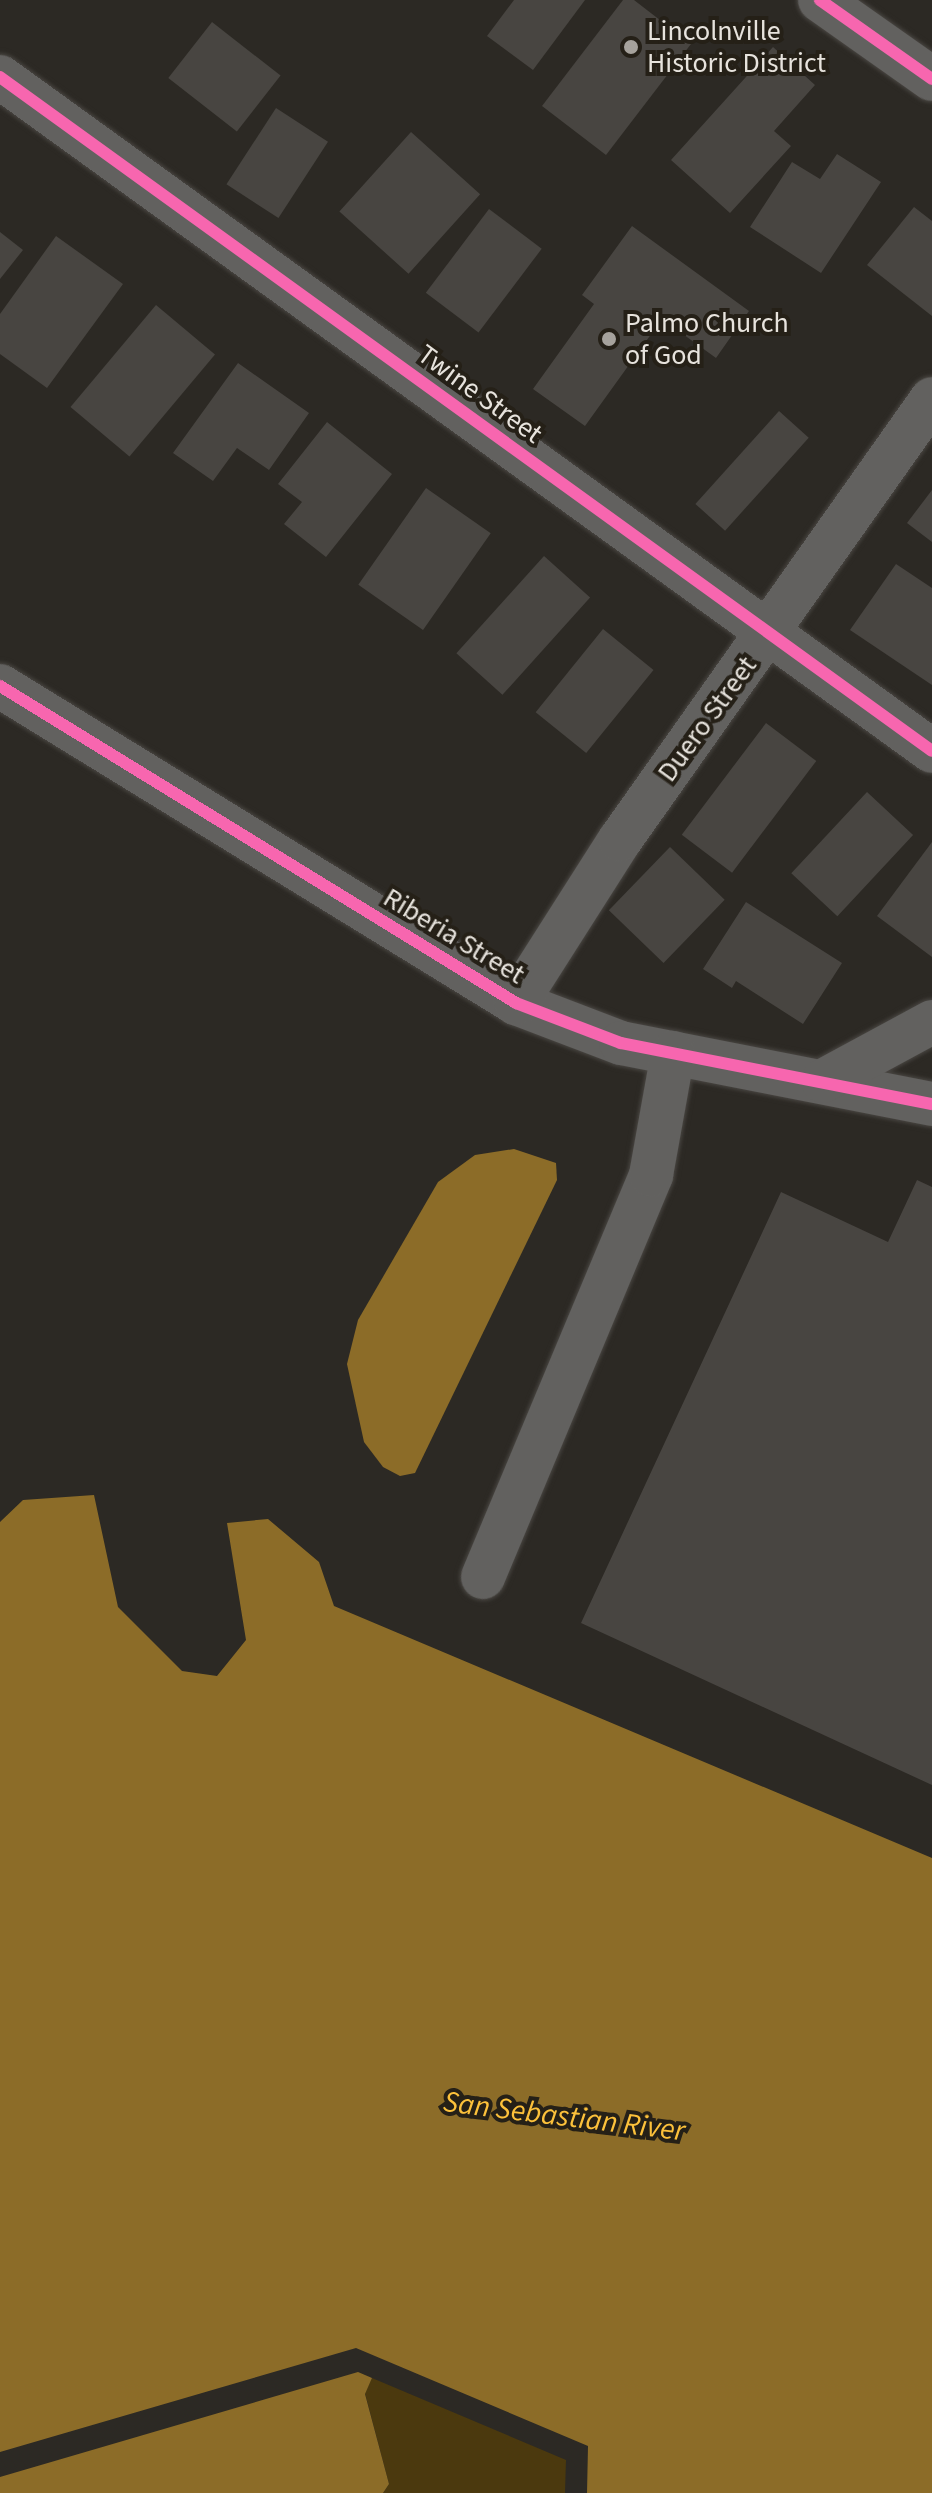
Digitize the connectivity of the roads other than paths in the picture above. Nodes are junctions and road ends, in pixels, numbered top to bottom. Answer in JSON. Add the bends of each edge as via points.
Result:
{"nodes":[{"id":1,"x":820,"y":0,"type":"edge"},
{"id":2,"x":0,"y":77,"type":"edge"},
{"id":3,"x":932,"y":79,"type":"edge"},
{"id":4,"x":932,"y":399,"type":"edge"},
{"id":5,"x":769,"y":633,"type":"junction"},
{"id":6,"x":0,"y":686,"type":"edge"},
{"id":7,"x":932,"y":751,"type":"edge"},
{"id":8,"x":516,"y":1003,"type":"junction"},
{"id":9,"x":932,"y":1022,"type":"edge"},
{"id":10,"x":673,"y":1053,"type":"junction"},
{"id":11,"x":823,"y":1081,"type":"junction"},
{"id":12,"x":932,"y":1104,"type":"edge"},
{"id":13,"x":483,"y":1577,"type":"dead end"}],
"edges":[{"from":1,"to":3,"type":"street"},
{"from":2,"to":5,"type":"street","name":"Twine Street"},
{"from":4,"to":5,"type":"street","name":"Duero Street"},
{"from":5,"to":7,"type":"street","name":"Twine Street"},
{"from":5,"to":8,"type":"street","name":"Duero Street","via":[[620,840]]},
{"from":6,"to":8,"type":"street","name":"Riberia Street"},
{"from":8,"to":10,"type":"street","name":"Riberia Street","via":[[586,1032]]},
{"from":9,"to":11,"type":"street"},
{"from":10,"to":11,"type":"street","name":"Riberia Street"},
{"from":10,"to":13,"type":"street","via":[[651,1175]]},
{"from":11,"to":12,"type":"street","name":"Riberia Street"}]}
